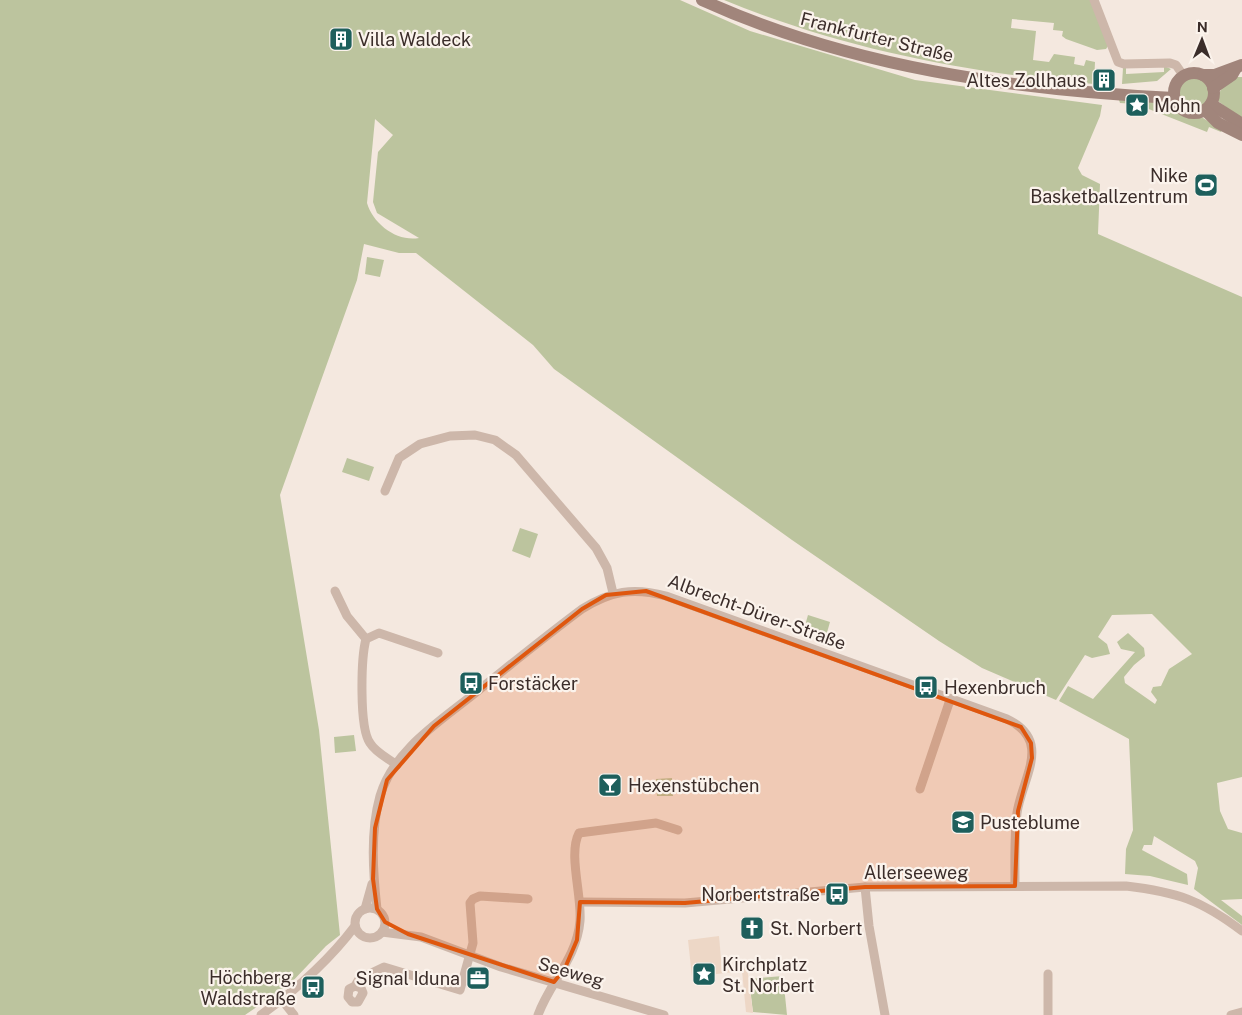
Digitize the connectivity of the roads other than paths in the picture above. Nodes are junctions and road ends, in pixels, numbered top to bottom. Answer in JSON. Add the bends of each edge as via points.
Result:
{"nodes":[{"id":1,"x":702,"y":0,"type":"edge"},
{"id":2,"x":1094,"y":0,"type":"edge"},
{"id":3,"x":1239,"y":66,"type":"edge"},
{"id":4,"x":1181,"y":71,"type":"junction"},
{"id":5,"x":1203,"y":75,"type":"junction"},
{"id":6,"x":1214,"y":88,"type":"junction"},
{"id":7,"x":1174,"y":93,"type":"junction"},
{"id":8,"x":1208,"y":107,"type":"junction"},
{"id":9,"x":1242,"y":124,"type":"edge"},
{"id":10,"x":1242,"y":135,"type":"edge"},
{"id":11,"x":385,"y":491,"type":"dead end"},
{"id":12,"x":335,"y":592,"type":"dead end"},
{"id":13,"x":613,"y":593,"type":"junction"},
{"id":14,"x":366,"y":639,"type":"junction"},
{"id":15,"x":438,"y":652,"type":"dead end"},
{"id":16,"x":950,"y":700,"type":"junction"},
{"id":17,"x":398,"y":765,"type":"junction"},
{"id":18,"x":920,"y":789,"type":"dead end"},
{"id":19,"x":678,"y":830,"type":"dead end"},
{"id":20,"x":373,"y":879,"type":"junction"},
{"id":21,"x":1015,"y":886,"type":"junction"},
{"id":22,"x":865,"y":887,"type":"junction"},
{"id":23,"x":528,"y":899,"type":"dead end"},
{"id":24,"x":580,"y":902,"type":"junction"},
{"id":25,"x":365,"y":909,"type":"junction"},
{"id":26,"x":377,"y":909,"type":"junction"},
{"id":27,"x":385,"y":922,"type":"junction"},
{"id":28,"x":355,"y":926,"type":"junction"},
{"id":29,"x":1242,"y":931,"type":"edge"},
{"id":30,"x":382,"y":932,"type":"junction"},
{"id":31,"x":408,"y":934,"type":"junction"},
{"id":32,"x":364,"y":937,"type":"junction"},
{"id":33,"x":339,"y":947,"type":"junction"},
{"id":34,"x":469,"y":956,"type":"junction"},
{"id":35,"x":1048,"y":974,"type":"dead end"},
{"id":36,"x":554,"y":982,"type":"junction"},
{"id":37,"x":355,"y":986,"type":"dead end"},
{"id":38,"x":282,"y":1000,"type":"junction"},
{"id":39,"x":636,"y":1012,"type":"edge"},
{"id":40,"x":1242,"y":1012,"type":"edge"},
{"id":41,"x":262,"y":1015,"type":"edge"},
{"id":42,"x":294,"y":1015,"type":"edge"},
{"id":43,"x":538,"y":1015,"type":"edge"},
{"id":44,"x":664,"y":1015,"type":"edge"},
{"id":45,"x":885,"y":1015,"type":"edge"},
{"id":46,"x":1048,"y":1015,"type":"edge"},
{"id":47,"x":1231,"y":1015,"type":"edge"}],
"edges":[{"from":1,"to":7,"type":"main road","name":"Frankfurter Straße","via":[[805,39],[919,68],[1034,86],[1139,94],[1151,90]]},
{"from":2,"to":4,"type":"street","via":[[1118,62],[1170,63]]},
{"from":3,"to":5,"type":"main road","via":[[1215,75]]},
{"from":3,"to":6,"type":"main road"},
{"from":4,"to":5,"type":"main road"},
{"from":4,"to":7,"type":"main road"},
{"from":5,"to":6,"type":"main road"},
{"from":6,"to":8,"type":"main road"},
{"from":7,"to":8,"type":"main road","via":[[1176,104],[1186,112]]},
{"from":8,"to":9,"type":"main road"},
{"from":8,"to":10,"type":"main road","via":[[1207,114]]},
{"from":11,"to":13,"type":"street","via":[[399,458],[420,444],[450,436],[475,435],[495,440],[516,455],[588,538],[603,558]]},
{"from":12,"to":14,"type":"street","via":[[347,616]]},
{"from":13,"to":16,"type":"street","name":"Albrecht-Dürer-Straße","via":[[646,591],[666,596]]},
{"from":13,"to":17,"type":"street","name":"Albrecht-Dürer-Straße","via":[[582,609],[535,644],[420,737]]},
{"from":14,"to":15,"type":"street","via":[[379,633]]},
{"from":14,"to":17,"type":"street","via":[[362,724],[369,743]]},
{"from":16,"to":18,"type":"street"},
{"from":16,"to":21,"type":"street","name":"Albrecht-Dürer-Straße","via":[[1017,724],[1031,743],[1030,769],[1018,811]]},
{"from":17,"to":20,"type":"street","name":"Albrecht-Dürer-Straße","via":[[380,795]]},
{"from":19,"to":24,"type":"street","via":[[656,823],[579,832],[575,847]]},
{"from":20,"to":25,"type":"street","name":"Albrecht-Dürer-Straße"},
{"from":20,"to":26,"type":"street","name":"Albrecht-Dürer-Straße"},
{"from":21,"to":22,"type":"street","name":"Allerseeweg"},
{"from":21,"to":29,"type":"street","name":"Allerseeweg","via":[[1154,889],[1204,904]]},
{"from":22,"to":24,"type":"street","name":"Allerseeweg","via":[[685,903]]},
{"from":22,"to":45,"type":"street","via":[[867,919]]},
{"from":23,"to":34,"type":"street","via":[[480,896],[473,899],[470,903],[473,943]]},
{"from":24,"to":36,"type":"street","via":[[577,940],[565,968]]},
{"from":25,"to":26,"type":"street"},
{"from":25,"to":28,"type":"street","via":[[356,917]]},
{"from":26,"to":27,"type":"street"},
{"from":27,"to":30,"type":"street"},
{"from":27,"to":31,"type":"street","name":"Seeweg"},
{"from":28,"to":32,"type":"street"},
{"from":28,"to":33,"type":"street"},
{"from":30,"to":31,"type":"street","name":"Seeweg"},
{"from":30,"to":32,"type":"street","via":[[374,938]]},
{"from":31,"to":34,"type":"street","name":"Seeweg"},
{"from":32,"to":33,"type":"street"},
{"from":33,"to":38,"type":"street","via":[[304,983]]},
{"from":34,"to":36,"type":"street","name":"Seeweg"},
{"from":34,"to":37,"type":"street","via":[[460,990],[384,967],[360,979]]},
{"from":35,"to":46,"type":"street"},
{"from":36,"to":39,"type":"street","name":"Seeweg"},
{"from":36,"to":43,"type":"street"},
{"from":38,"to":41,"type":"street"},
{"from":38,"to":42,"type":"street"},
{"from":39,"to":44,"type":"street","name":"Seeweg"},
{"from":40,"to":47,"type":"street"}]}
